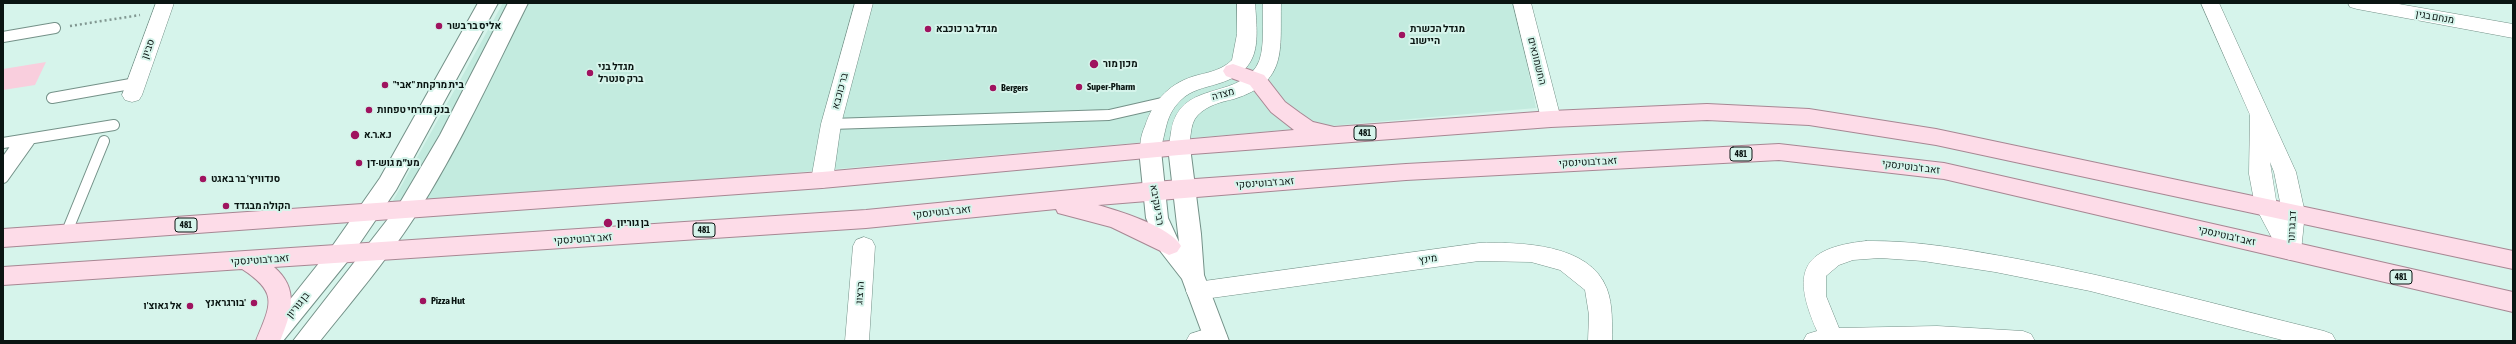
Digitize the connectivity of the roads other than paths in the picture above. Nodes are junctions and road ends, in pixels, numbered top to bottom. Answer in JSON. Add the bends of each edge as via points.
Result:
{"nodes":[{"id":1,"x":488,"y":3,"type":"edge"},
{"id":2,"x":518,"y":3,"type":"edge"},
{"id":3,"x":864,"y":3,"type":"edge"},
{"id":4,"x":1246,"y":3,"type":"edge"},
{"id":5,"x":1272,"y":3,"type":"edge"},
{"id":6,"x":1522,"y":3,"type":"edge"},
{"id":7,"x":2210,"y":3,"type":"edge"},
{"id":8,"x":2357,"y":3,"type":"edge"},
{"id":9,"x":163,"y":7,"type":"edge"},
{"id":10,"x":55,"y":28,"type":"road end"},
{"id":11,"x":2513,"y":31,"type":"edge"},
{"id":12,"x":3,"y":37,"type":"edge"},
{"id":13,"x":1233,"y":71,"type":"junction"},
{"id":14,"x":1257,"y":80,"type":"junction"},
{"id":15,"x":134,"y":89,"type":"joint"},
{"id":16,"x":52,"y":98,"type":"dead end"},
{"id":17,"x":1166,"y":102,"type":"junction"},
{"id":18,"x":2258,"y":115,"type":"junction"},
{"id":19,"x":1551,"y":119,"type":"junction"},
{"id":20,"x":831,"y":124,"type":"junction"},
{"id":21,"x":114,"y":125,"type":"dead end"},
{"id":22,"x":1334,"y":136,"type":"junction"},
{"id":23,"x":25,"y":141,"type":"junction"},
{"id":24,"x":104,"y":141,"type":"dead end"},
{"id":25,"x":3,"y":143,"type":"edge"},
{"id":26,"x":1178,"y":147,"type":"junction"},
{"id":27,"x":1150,"y":150,"type":"junction"},
{"id":28,"x":3,"y":165,"type":"edge"},
{"id":29,"x":3,"y":178,"type":"edge"},
{"id":30,"x":822,"y":180,"type":"junction"},
{"id":31,"x":1184,"y":189,"type":"junction"},
{"id":32,"x":1153,"y":191,"type":"junction"},
{"id":33,"x":1031,"y":203,"type":"junction"},
{"id":34,"x":2266,"y":206,"type":"junction"},
{"id":35,"x":406,"y":210,"type":"junction"},
{"id":36,"x":368,"y":211,"type":"junction"},
{"id":37,"x":2294,"y":212,"type":"junction"},
{"id":38,"x":66,"y":234,"type":"junction"},
{"id":39,"x":3,"y":238,"type":"edge"},
{"id":40,"x":864,"y":246,"type":"dead end"},
{"id":41,"x":1169,"y":246,"type":"junction"},
{"id":42,"x":2290,"y":251,"type":"junction"},
{"id":43,"x":377,"y":253,"type":"junction"},
{"id":44,"x":339,"y":255,"type":"junction"},
{"id":45,"x":2513,"y":260,"type":"edge"},
{"id":46,"x":247,"y":261,"type":"junction"},
{"id":47,"x":3,"y":276,"type":"edge"},
{"id":48,"x":1195,"y":283,"type":"junction"},
{"id":49,"x":2513,"y":302,"type":"edge"},
{"id":50,"x":1210,"y":339,"type":"edge"},
{"id":51,"x":1823,"y":339,"type":"edge"},
{"id":52,"x":269,"y":341,"type":"edge"},
{"id":53,"x":305,"y":341,"type":"edge"},
{"id":54,"x":857,"y":341,"type":"edge"},
{"id":55,"x":1600,"y":341,"type":"edge"},
{"id":56,"x":2023,"y":341,"type":"edge"},
{"id":57,"x":2324,"y":341,"type":"edge"}],
"edges":[{"from":1,"to":36,"type":"main road","name":"בן גוריון","via":[[388,184]]},
{"from":2,"to":35,"type":"main road","via":[[443,146]]},
{"from":3,"to":20,"type":"street","name":"בר כוכבא"},
{"from":4,"to":13,"type":"street","name":"מצדה","via":[[1243,58]]},
{"from":5,"to":14,"type":"street","via":[[1269,60]]},
{"from":6,"to":19,"type":"street","name":"החשמונאים"},
{"from":7,"to":18,"type":"street","name":"דב גרונר"},
{"from":8,"to":11,"type":"street","name":"מנחם בגין"},
{"from":9,"to":15,"type":"street","name":"סביון"},
{"from":10,"to":12,"type":"lane"},
{"from":13,"to":14,"type":"main road"},
{"from":13,"to":17,"type":"street","name":"מצדה","via":[[1194,83],[1178,91]]},
{"from":14,"to":22,"type":"main road","via":[[1278,107],[1292,118],[1306,128]]},
{"from":14,"to":26,"type":"street","name":"מצדה","via":[[1235,91],[1200,102],[1182,123]]},
{"from":15,"to":16,"type":"lane"},
{"from":17,"to":20,"type":"lane","via":[[1109,115]]},
{"from":17,"to":27,"type":"street","name":"מצדה","via":[[1157,117]]},
{"from":18,"to":34,"type":"street","name":"דב גרונר","via":[[2260,174]]},
{"from":18,"to":37,"type":"street","name":"דב גרונר","via":[[2285,172]]},
{"from":19,"to":22,"type":"main road","number":"481"},
{"from":19,"to":34,"type":"main road","number":"481","via":[[1707,112],[1809,117],[1936,137]]},
{"from":20,"to":30,"type":"street","name":"בר כוכבא"},
{"from":21,"to":23,"type":"lane"},
{"from":22,"to":26,"type":"main road","number":"481"},
{"from":23,"to":25,"type":"lane"},
{"from":23,"to":28,"type":"lane"},
{"from":23,"to":29,"type":"lane"},
{"from":24,"to":38,"type":"lane"},
{"from":26,"to":27,"type":"main road","number":"481"},
{"from":26,"to":31,"type":"main road","name":"מצדה"},
{"from":27,"to":30,"type":"main road","number":"481"},
{"from":27,"to":32,"type":"main road","name":"רבי עקיבא"},
{"from":30,"to":35,"type":"main road","number":"481"},
{"from":31,"to":32,"type":"main road","name":"זאב ז'בוטינסקי","number":"481"},
{"from":31,"to":42,"type":"main road","name":"זאב ז'בוטינסקי","number":"481","via":[[1406,172],[1779,152],[1944,171]]},
{"from":31,"to":48,"type":"main road","name":"רבי עקיבא"},
{"from":32,"to":33,"type":"main road","name":"זאב ז'בוטינסקי","number":"481"},
{"from":32,"to":41,"type":"main road","name":"רבי עקיבא","via":[[1158,218]]},
{"from":33,"to":41,"type":"main road","via":[[1080,208],[1110,216]]},
{"from":33,"to":43,"type":"main road","name":"זאב ז'בוטינסקי","number":"481","via":[[866,219]]},
{"from":34,"to":37,"type":"main road","number":"481"},
{"from":34,"to":42,"type":"street","name":"דב גרונר"},
{"from":35,"to":36,"type":"main road","number":"481"},
{"from":35,"to":43,"type":"main road"},
{"from":36,"to":38,"type":"main road","number":"481"},
{"from":36,"to":44,"type":"main road","name":"בן גוריון"},
{"from":37,"to":42,"type":"street","name":"דב גרונר"},
{"from":37,"to":45,"type":"main road","number":"481"},
{"from":38,"to":39,"type":"main road","number":"481"},
{"from":40,"to":54,"type":"street","name":"הרצוג"},
{"from":41,"to":48,"type":"main road","name":"רבי עקיבא"},
{"from":42,"to":49,"type":"main road","name":"זאב ז'בוטינסקי","number":"481"},
{"from":43,"to":44,"type":"main road","name":"זאב ז'בוטינסקי","number":"481"},
{"from":43,"to":53,"type":"main road"},
{"from":44,"to":46,"type":"main road","name":"זאב ז'בוטינסקי","number":"481"},
{"from":44,"to":52,"type":"main road","name":"בן גוריון"},
{"from":46,"to":47,"type":"main road","name":"זאב ז'בוטינסקי","number":"481"},
{"from":46,"to":52,"type":"main road","via":[[272,278],[279,287],[279,316]]},
{"from":48,"to":50,"type":"main road","name":"רבי עקיבא"},
{"from":48,"to":55,"type":"street","name":"מינץ","via":[[1479,252],[1519,251],[1551,256],[1586,276],[1596,288]]},
{"from":51,"to":56,"type":"street","via":[[1937,336]]},
{"from":51,"to":57,"type":"street","via":[[1813,292],[1815,274],[1826,260],[1843,253],[1868,250],[1917,251],[1982,260],[2094,284]]}]}
